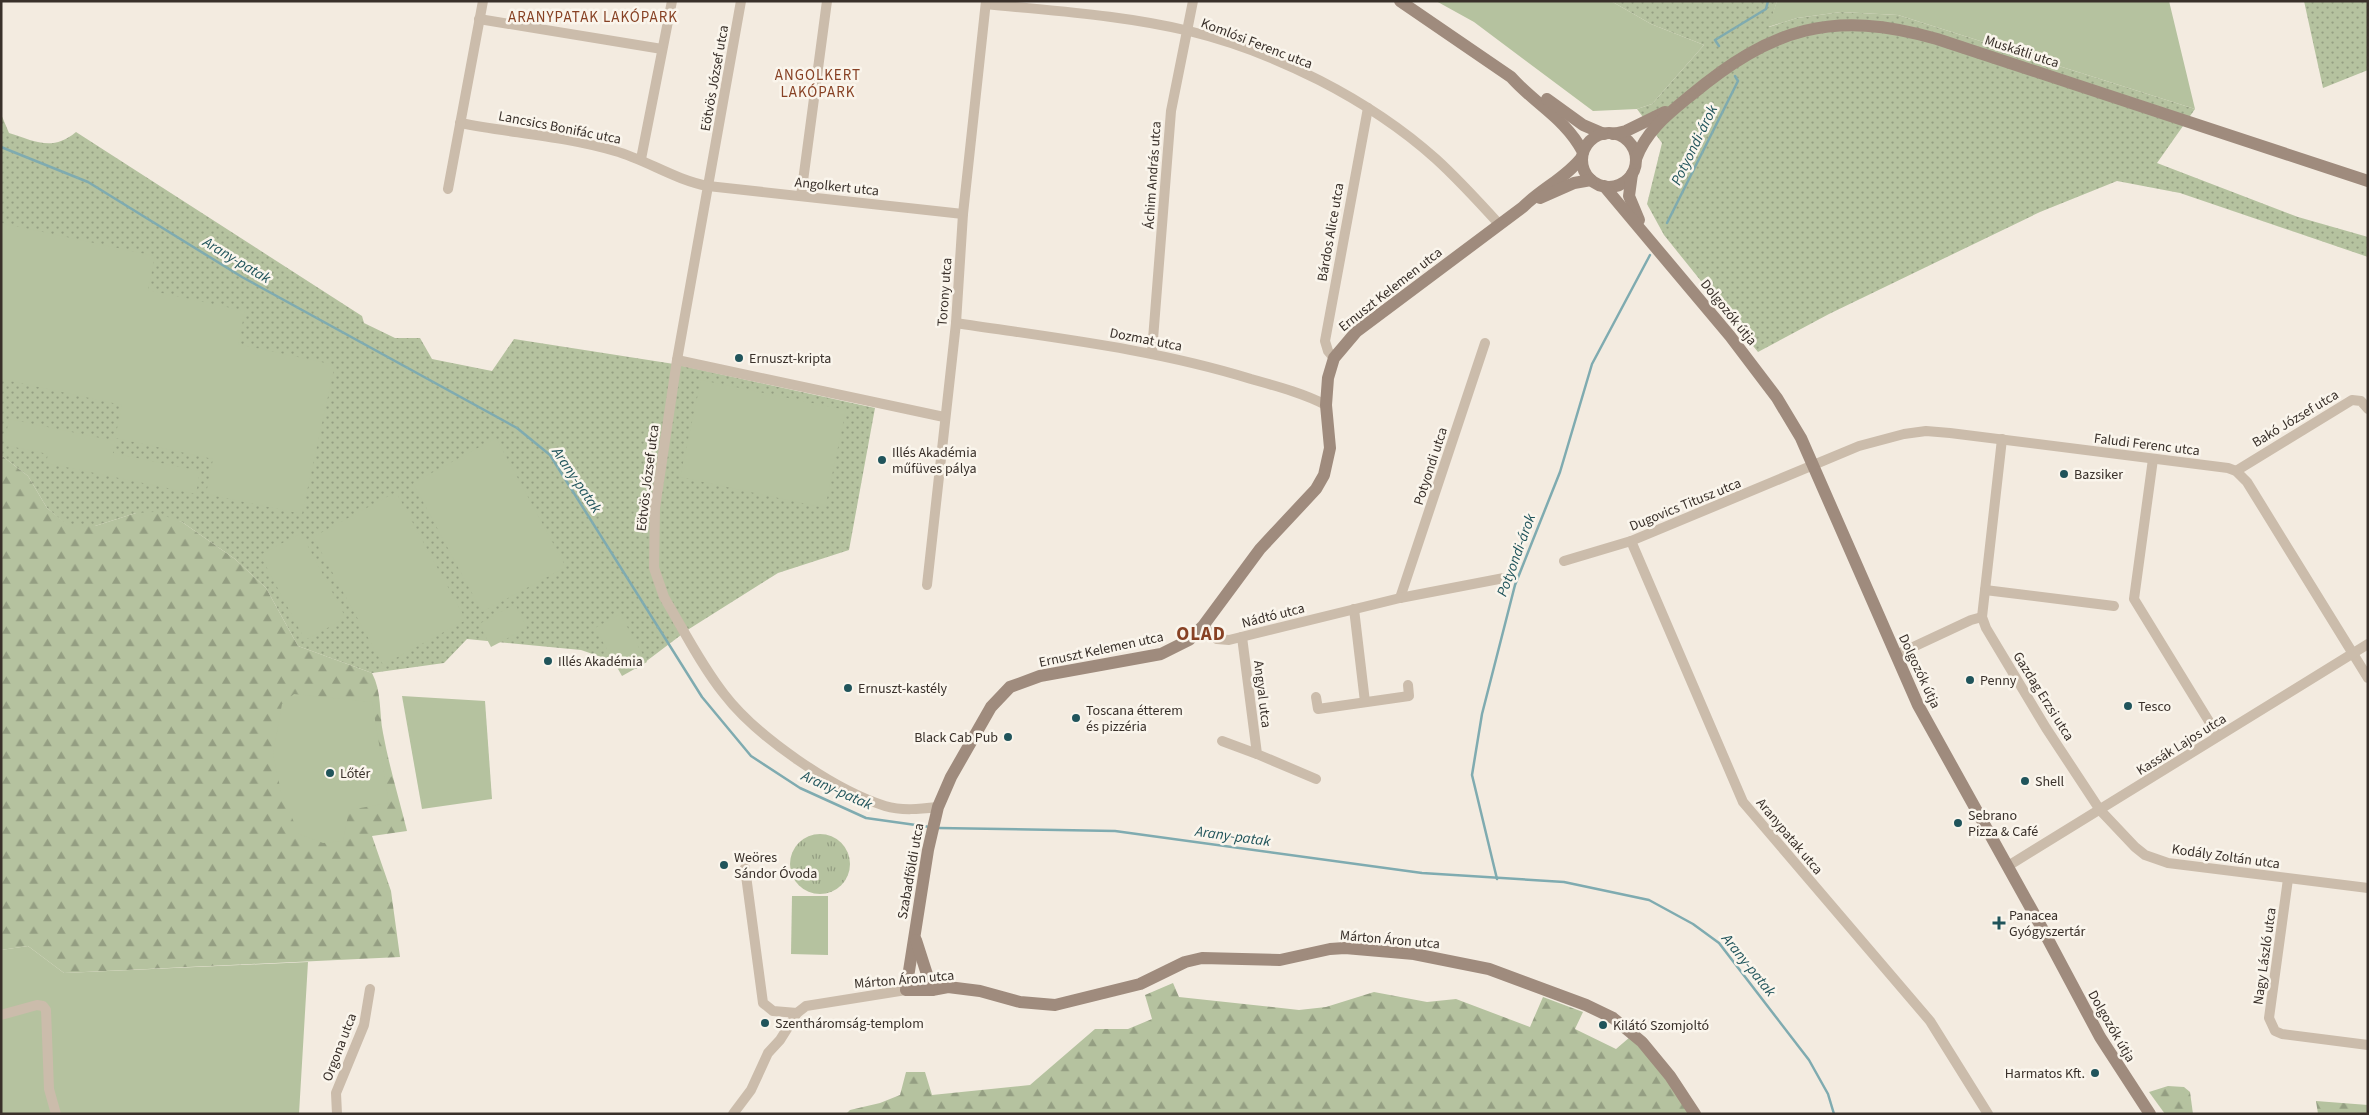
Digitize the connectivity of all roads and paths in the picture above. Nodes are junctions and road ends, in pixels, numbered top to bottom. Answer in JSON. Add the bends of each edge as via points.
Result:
{"nodes":[{"id":1,"x":483,"y":1,"type":"edge"},
{"id":2,"x":672,"y":1,"type":"edge"},
{"id":3,"x":741,"y":1,"type":"edge"},
{"id":4,"x":827,"y":1,"type":"edge"},
{"id":5,"x":1193,"y":1,"type":"edge"},
{"id":6,"x":1400,"y":1,"type":"edge"},
{"id":7,"x":986,"y":2,"type":"edge"},
{"id":8,"x":479,"y":20,"type":"junction"},
{"id":9,"x":1187,"y":30,"type":"junction"},
{"id":10,"x":662,"y":48,"type":"junction"},
{"id":11,"x":1511,"y":77,"type":"junction"},
{"id":12,"x":1678,"y":106,"type":"junction"},
{"id":13,"x":1368,"y":108,"type":"junction"},
{"id":14,"x":460,"y":123,"type":"junction"},
{"id":15,"x":1609,"y":134,"type":"junction"},
{"id":16,"x":1583,"y":154,"type":"junction"},
{"id":17,"x":641,"y":159,"type":"junction"},
{"id":18,"x":1636,"y":159,"type":"junction"},
{"id":19,"x":1632,"y":174,"type":"junction"},
{"id":20,"x":1591,"y":180,"type":"junction"},
{"id":21,"x":2368,"y":181,"type":"edge"},
{"id":22,"x":708,"y":186,"type":"junction"},
{"id":23,"x":1604,"y":186,"type":"junction"},
{"id":24,"x":448,"y":189,"type":"dead end"},
{"id":25,"x":801,"y":196,"type":"junction"},
{"id":26,"x":1523,"y":206,"type":"junction"},
{"id":27,"x":963,"y":214,"type":"junction"},
{"id":28,"x":1499,"y":224,"type":"junction"},
{"id":29,"x":1656,"y":248,"type":"junction"},
{"id":30,"x":956,"y":323,"type":"junction"},
{"id":31,"x":1485,"y":343,"type":"dead end"},
{"id":32,"x":1152,"y":352,"type":"junction"},
{"id":33,"x":1334,"y":358,"type":"junction"},
{"id":34,"x":677,"y":360,"type":"junction"},
{"id":35,"x":1326,"y":405,"type":"junction"},
{"id":36,"x":2368,"y":409,"type":"edge"},
{"id":37,"x":944,"y":417,"type":"junction"},
{"id":38,"x":2002,"y":439,"type":"junction"},
{"id":39,"x":2153,"y":459,"type":"junction"},
{"id":40,"x":1814,"y":465,"type":"junction"},
{"id":41,"x":2236,"y":471,"type":"junction"},
{"id":42,"x":1630,"y":541,"type":"junction"},
{"id":43,"x":1564,"y":561,"type":"dead end"},
{"id":44,"x":1504,"y":578,"type":"dead end"},
{"id":45,"x":926,"y":585,"type":"dead end"},
{"id":46,"x":1984,"y":590,"type":"junction"},
{"id":47,"x":1400,"y":598,"type":"junction"},
{"id":48,"x":2114,"y":606,"type":"dead end"},
{"id":49,"x":1354,"y":609,"type":"junction"},
{"id":50,"x":1982,"y":617,"type":"junction"},
{"id":51,"x":1203,"y":626,"type":"junction"},
{"id":52,"x":1242,"y":636,"type":"junction"},
{"id":53,"x":2368,"y":644,"type":"edge"},
{"id":54,"x":2352,"y":654,"type":"junction"},
{"id":55,"x":1896,"y":655,"type":"junction"},
{"id":56,"x":2368,"y":678,"type":"edge"},
{"id":57,"x":1408,"y":686,"type":"dead end"},
{"id":58,"x":1316,"y":697,"type":"dead end"},
{"id":59,"x":1365,"y":702,"type":"junction"},
{"id":60,"x":2218,"y":736,"type":"junction"},
{"id":61,"x":1222,"y":741,"type":"dead end"},
{"id":62,"x":1257,"y":754,"type":"junction"},
{"id":63,"x":1316,"y":779,"type":"dead end"},
{"id":64,"x":2100,"y":810,"type":"junction"},
{"id":65,"x":936,"y":811,"type":"junction"},
{"id":66,"x":2008,"y":866,"type":"junction"},
{"id":67,"x":745,"y":868,"type":"dead end"},
{"id":68,"x":2288,"y":879,"type":"junction"},
{"id":69,"x":2368,"y":888,"type":"edge"},
{"id":70,"x":915,"y":934,"type":"junction"},
{"id":71,"x":370,"y":989,"type":"dead end"},
{"id":72,"x":906,"y":990,"type":"junction"},
{"id":73,"x":932,"y":990,"type":"junction"},
{"id":74,"x":797,"y":1013,"type":"junction"},
{"id":75,"x":1,"y":1014,"type":"edge"},
{"id":76,"x":2368,"y":1045,"type":"edge"},
{"id":77,"x":56,"y":1114,"type":"edge"},
{"id":78,"x":337,"y":1114,"type":"edge"},
{"id":79,"x":733,"y":1114,"type":"edge"},
{"id":80,"x":1695,"y":1114,"type":"edge"},
{"id":81,"x":1988,"y":1114,"type":"edge"},
{"id":82,"x":2150,"y":1114,"type":"edge"}],
"edges":[{"from":1,"to":8,"type":"street"},
{"from":2,"to":10,"type":"street"},
{"from":3,"to":22,"type":"street","name":"Eötvös József utca"},
{"from":4,"to":25,"type":"street"},
{"from":5,"to":9,"type":"street","name":"Áchim András utca"},
{"from":6,"to":11,"type":"main road"},
{"from":7,"to":9,"type":"street","name":"Komlósi Ferenc utca"},
{"from":7,"to":27,"type":"street","name":"Torony utca"},
{"from":8,"to":10,"type":"street"},
{"from":8,"to":14,"type":"street"},
{"from":9,"to":13,"type":"street","name":"Komlósi Ferenc utca","via":[[1286,65]]},
{"from":9,"to":32,"type":"street","name":"Áchim András utca","via":[[1171,111]]},
{"from":10,"to":17,"type":"street"},
{"from":11,"to":15,"type":"main road","via":[[1524,82],[1583,125]]},
{"from":11,"to":16,"type":"main road","via":[[1523,91],[1559,119],[1571,132]]},
{"from":12,"to":15,"type":"main road","name":"Muskátli utca","via":[[1626,131]]},
{"from":12,"to":18,"type":"main road","name":"Muskátli utca","via":[[1646,138]]},
{"from":12,"to":21,"type":"main road","name":"Muskátli utca","via":[[1754,49],[1791,33],[1836,24],[1887,26],[1937,38]]},
{"from":13,"to":28,"type":"street","name":"Komlósi Ferenc utca","via":[[1436,159]]},
{"from":13,"to":33,"type":"street","name":"Bárdos Alice utca","via":[[1325,341]]},
{"from":14,"to":17,"type":"street","name":"Lancsics Bonifác utca","via":[[587,144]]},
{"from":14,"to":24,"type":"street"},
{"from":15,"to":16,"type":"main road","via":[[1591,140]]},
{"from":15,"to":18,"type":"main road","via":[[1629,142]]},
{"from":16,"to":20,"type":"main road","via":[[1583,167]]},
{"from":16,"to":26,"type":"main road","name":"Ernuszt Kelemen utca","via":[[1575,166]]},
{"from":17,"to":22,"type":"street","name":"Lancsics Bonifác utca","via":[[681,179]]},
{"from":18,"to":19,"type":"main road"},
{"from":19,"to":23,"type":"main road","via":[[1622,184]]},
{"from":19,"to":29,"type":"main road","name":"Dolgozók útja","via":[[1629,196],[1637,217]]},
{"from":20,"to":23,"type":"main road"},
{"from":20,"to":26,"type":"main road","name":"Ernuszt Kelemen utca","via":[[1574,183]]},
{"from":22,"to":25,"type":"street","name":"Angolkert utca"},
{"from":22,"to":34,"type":"street","name":"Eötvös József utca"},
{"from":23,"to":29,"type":"main road","name":"Dolgozók útja"},
{"from":25,"to":27,"type":"street","name":"Angolkert utca"},
{"from":26,"to":28,"type":"main road","name":"Ernuszt Kelemen utca"},
{"from":27,"to":30,"type":"street","name":"Torony utca"},
{"from":28,"to":33,"type":"main road","name":"Ernuszt Kelemen utca","via":[[1356,332]]},
{"from":29,"to":40,"type":"main road","name":"Dolgozók útja","via":[[1762,378],[1801,438]]},
{"from":30,"to":32,"type":"street","name":"Dozmat utca"},
{"from":30,"to":37,"type":"street","name":"Torony utca"},
{"from":31,"to":47,"type":"street","name":"Potyondi utca"},
{"from":32,"to":35,"type":"street","name":"Dozmat utca","via":[[1311,397]]},
{"from":33,"to":35,"type":"main road","name":"Ernuszt Kelemen utca","via":[[1328,378]]},
{"from":34,"to":37,"type":"street"},
{"from":34,"to":65,"type":"street","name":"Eötvös József utca","via":[[655,508],[654,568],[664,597],[722,693],[768,737],[828,778],[885,806]]},
{"from":35,"to":51,"type":"main road","name":"Ernuszt Kelemen utca","via":[[1330,448],[1320,482],[1260,549]]},
{"from":36,"to":41,"type":"street","name":"Bakó József utca","via":[[2361,401],[2352,400]]},
{"from":37,"to":45,"type":"street","name":"Torony utca"},
{"from":38,"to":39,"type":"street","name":"Faludi Ferenc utca"},
{"from":38,"to":40,"type":"street","name":"Faludi Ferenc utca","via":[[1950,433],[1911,433],[1859,446]]},
{"from":38,"to":46,"type":"street"},
{"from":39,"to":41,"type":"street","name":"Faludi Ferenc utca"},
{"from":39,"to":60,"type":"street","via":[[2134,599]]},
{"from":40,"to":42,"type":"street","name":"Dugovics Titusz utca"},
{"from":40,"to":55,"type":"main road","name":"Dolgozók útja"},
{"from":41,"to":54,"type":"street","via":[[2247,482]]},
{"from":42,"to":43,"type":"street","name":"Dugovics Titusz utca"},
{"from":42,"to":81,"type":"street","name":"Aranypatak utca","via":[[1743,802],[1930,1022]]},
{"from":44,"to":47,"type":"street","name":"Nádtó utca"},
{"from":46,"to":48,"type":"street"},
{"from":46,"to":50,"type":"street"},
{"from":47,"to":49,"type":"street","name":"Nádtó utca"},
{"from":49,"to":52,"type":"street","name":"Nádtó utca"},
{"from":49,"to":59,"type":"street"},
{"from":50,"to":55,"type":"street"},
{"from":50,"to":64,"type":"street","name":"Gazdag Erzsi utca","via":[[2046,728]]},
{"from":51,"to":52,"type":"street","name":"Nádtó utca","via":[[1217,639]]},
{"from":51,"to":65,"type":"main road","name":"Ernuszt Kelemen utca","via":[[1189,640],[1162,654],[1040,676],[1010,687],[991,708],[951,777]]},
{"from":52,"to":62,"type":"street","name":"Angyal utca"},
{"from":53,"to":54,"type":"street","name":"Kassák Lajos utca"},
{"from":54,"to":56,"type":"street"},
{"from":54,"to":60,"type":"street","name":"Kassák Lajos utca"},
{"from":55,"to":66,"type":"main road","name":"Dolgozók útja","via":[[1918,705]]},
{"from":57,"to":59,"type":"street","via":[[1409,696]]},
{"from":58,"to":59,"type":"street","via":[[1318,708]]},
{"from":60,"to":64,"type":"street","name":"Kassák Lajos utca"},
{"from":61,"to":62,"type":"street"},
{"from":62,"to":63,"type":"street"},
{"from":64,"to":66,"type":"street","name":"Kassák Lajos utca"},
{"from":64,"to":68,"type":"street","name":"Kodály Zoltán utca","via":[[2136,847],[2155,859]]},
{"from":65,"to":70,"type":"main road","name":"Szabadföldi utca"},
{"from":66,"to":82,"type":"main road","name":"Dolgozók útja","via":[[2100,1037]]},
{"from":67,"to":74,"type":"street","via":[[763,1003],[773,1011]]},
{"from":68,"to":69,"type":"street","name":"Kodály Zoltán utca"},
{"from":68,"to":76,"type":"street","name":"Nagy László utca","via":[[2269,1018],[2271,1025],[2274,1031],[2282,1034]]},
{"from":70,"to":72,"type":"main road","name":"Szabadföldi utca"},
{"from":70,"to":73,"type":"main road","name":"Szabadföldi utca"},
{"from":71,"to":78,"type":"street","name":"Orgona utca","via":[[364,1025],[336,1093]]},
{"from":72,"to":73,"type":"main road","name":"Márton Áron utca"},
{"from":72,"to":74,"type":"street","name":"Márton Áron utca","via":[[819,1003],[806,1006]]},
{"from":73,"to":80,"type":"main road","name":"Márton Áron utca","via":[[948,987],[966,989],[1020,1002],[1055,1005],[1140,984],[1185,962],[1202,958],[1280,960],[1345,948],[1414,954],[1489,969],[1597,1010],[1623,1025],[1642,1042]]},
{"from":74,"to":79,"type":"street","via":[[768,1054],[751,1090]]},
{"from":75,"to":77,"type":"street","via":[[37,1004],[46,1010],[49,1089]]}]}
